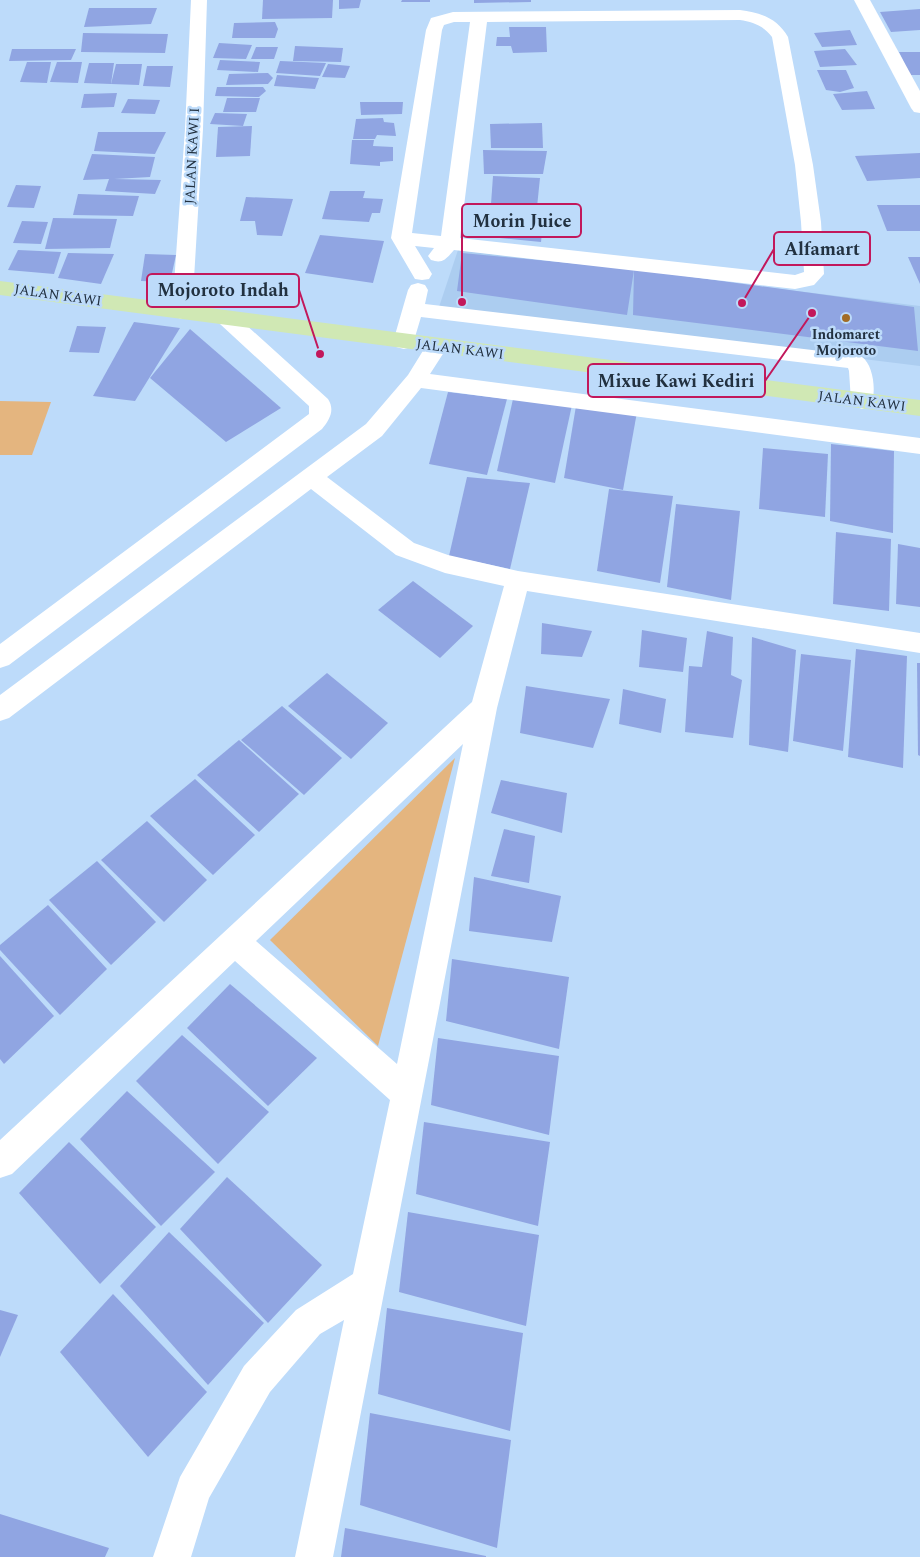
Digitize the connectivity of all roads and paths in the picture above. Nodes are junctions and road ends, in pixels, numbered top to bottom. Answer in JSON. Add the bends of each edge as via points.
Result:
{"nodes":[{"id":1,"x":199,"y":0,"type":"edge"},
{"id":2,"x":862,"y":0,"type":"edge"},
{"id":3,"x":479,"y":17,"type":"junction"},
{"id":4,"x":920,"y":108,"type":"edge"},
{"id":5,"x":401,"y":238,"type":"junction"},
{"id":6,"x":450,"y":242,"type":"junction"},
{"id":7,"x":422,"y":274,"type":"junction"},
{"id":8,"x":0,"y":288,"type":"edge"},
{"id":9,"x":413,"y":309,"type":"junction"},
{"id":10,"x":182,"y":312,"type":"junction"},
{"id":11,"x":227,"y":319,"type":"junction"},
{"id":12,"x":404,"y":342,"type":"junction"},
{"id":13,"x":437,"y":346,"type":"junction"},
{"id":14,"x":416,"y":380,"type":"junction"},
{"id":15,"x":862,"y":401,"type":"junction"},
{"id":16,"x":920,"y":408,"type":"edge"},
{"id":17,"x":920,"y":446,"type":"edge"},
{"id":18,"x":311,"y":477,"type":"junction"},
{"id":19,"x":190,"y":517,"type":"junction"},
{"id":20,"x":225,"y":541,"type":"junction"},
{"id":21,"x":518,"y":580,"type":"junction"},
{"id":22,"x":920,"y":644,"type":"edge"},
{"id":23,"x":0,"y":658,"type":"edge"},
{"id":24,"x":484,"y":708,"type":"junction"},
{"id":25,"x":0,"y":710,"type":"edge"},
{"id":26,"x":235,"y":942,"type":"junction"},
{"id":27,"x":406,"y":1093,"type":"junction"},
{"id":28,"x":0,"y":1162,"type":"edge"},
{"id":29,"x":368,"y":1285,"type":"junction"},
{"id":30,"x":172,"y":1557,"type":"edge"},
{"id":31,"x":314,"y":1557,"type":"edge"}],
"edges":[{"from":1,"to":10,"type":"street","name":"JALAN KAWI I"},
{"from":2,"to":4,"type":"street"},
{"from":3,"to":5,"type":"street","via":[[442,19],[434,30]]},
{"from":3,"to":6,"type":"street"},
{"from":3,"to":6,"type":"street","via":[[740,15],[761,19],[777,30],[804,165],[814,274],[807,280],[795,282]]},
{"from":5,"to":6,"type":"street"},
{"from":5,"to":7,"type":"street"},
{"from":6,"to":7,"type":"street"},
{"from":7,"to":9,"type":"street"},
{"from":8,"to":10,"type":"main road","name":"JALAN KAWI"},
{"from":9,"to":12,"type":"street"},
{"from":9,"to":15,"type":"street","via":[[854,362],[860,369]]},
{"from":10,"to":11,"type":"main road","name":"JALAN KAWI"},
{"from":11,"to":12,"type":"main road","name":"JALAN KAWI"},
{"from":11,"to":19,"type":"street","via":[[320,404],[320,416]]},
{"from":12,"to":13,"type":"main road","name":"JALAN KAWI"},
{"from":13,"to":14,"type":"street"},
{"from":13,"to":15,"type":"main road","name":"JALAN KAWI"},
{"from":14,"to":17,"type":"street"},
{"from":14,"to":18,"type":"street","via":[[374,430]]},
{"from":15,"to":16,"type":"main road","name":"JALAN KAWI"},
{"from":18,"to":20,"type":"street"},
{"from":18,"to":21,"type":"street","via":[[405,549],[445,564]]},
{"from":19,"to":20,"type":"street"},
{"from":19,"to":23,"type":"street"},
{"from":20,"to":25,"type":"street"},
{"from":21,"to":22,"type":"street"},
{"from":21,"to":24,"type":"street"},
{"from":24,"to":26,"type":"street"},
{"from":24,"to":27,"type":"street"},
{"from":26,"to":27,"type":"street"},
{"from":26,"to":28,"type":"street"},
{"from":27,"to":29,"type":"street"},
{"from":29,"to":30,"type":"street","via":[[308,1322],[257,1379],[192,1490]]},
{"from":29,"to":31,"type":"street"}]}
